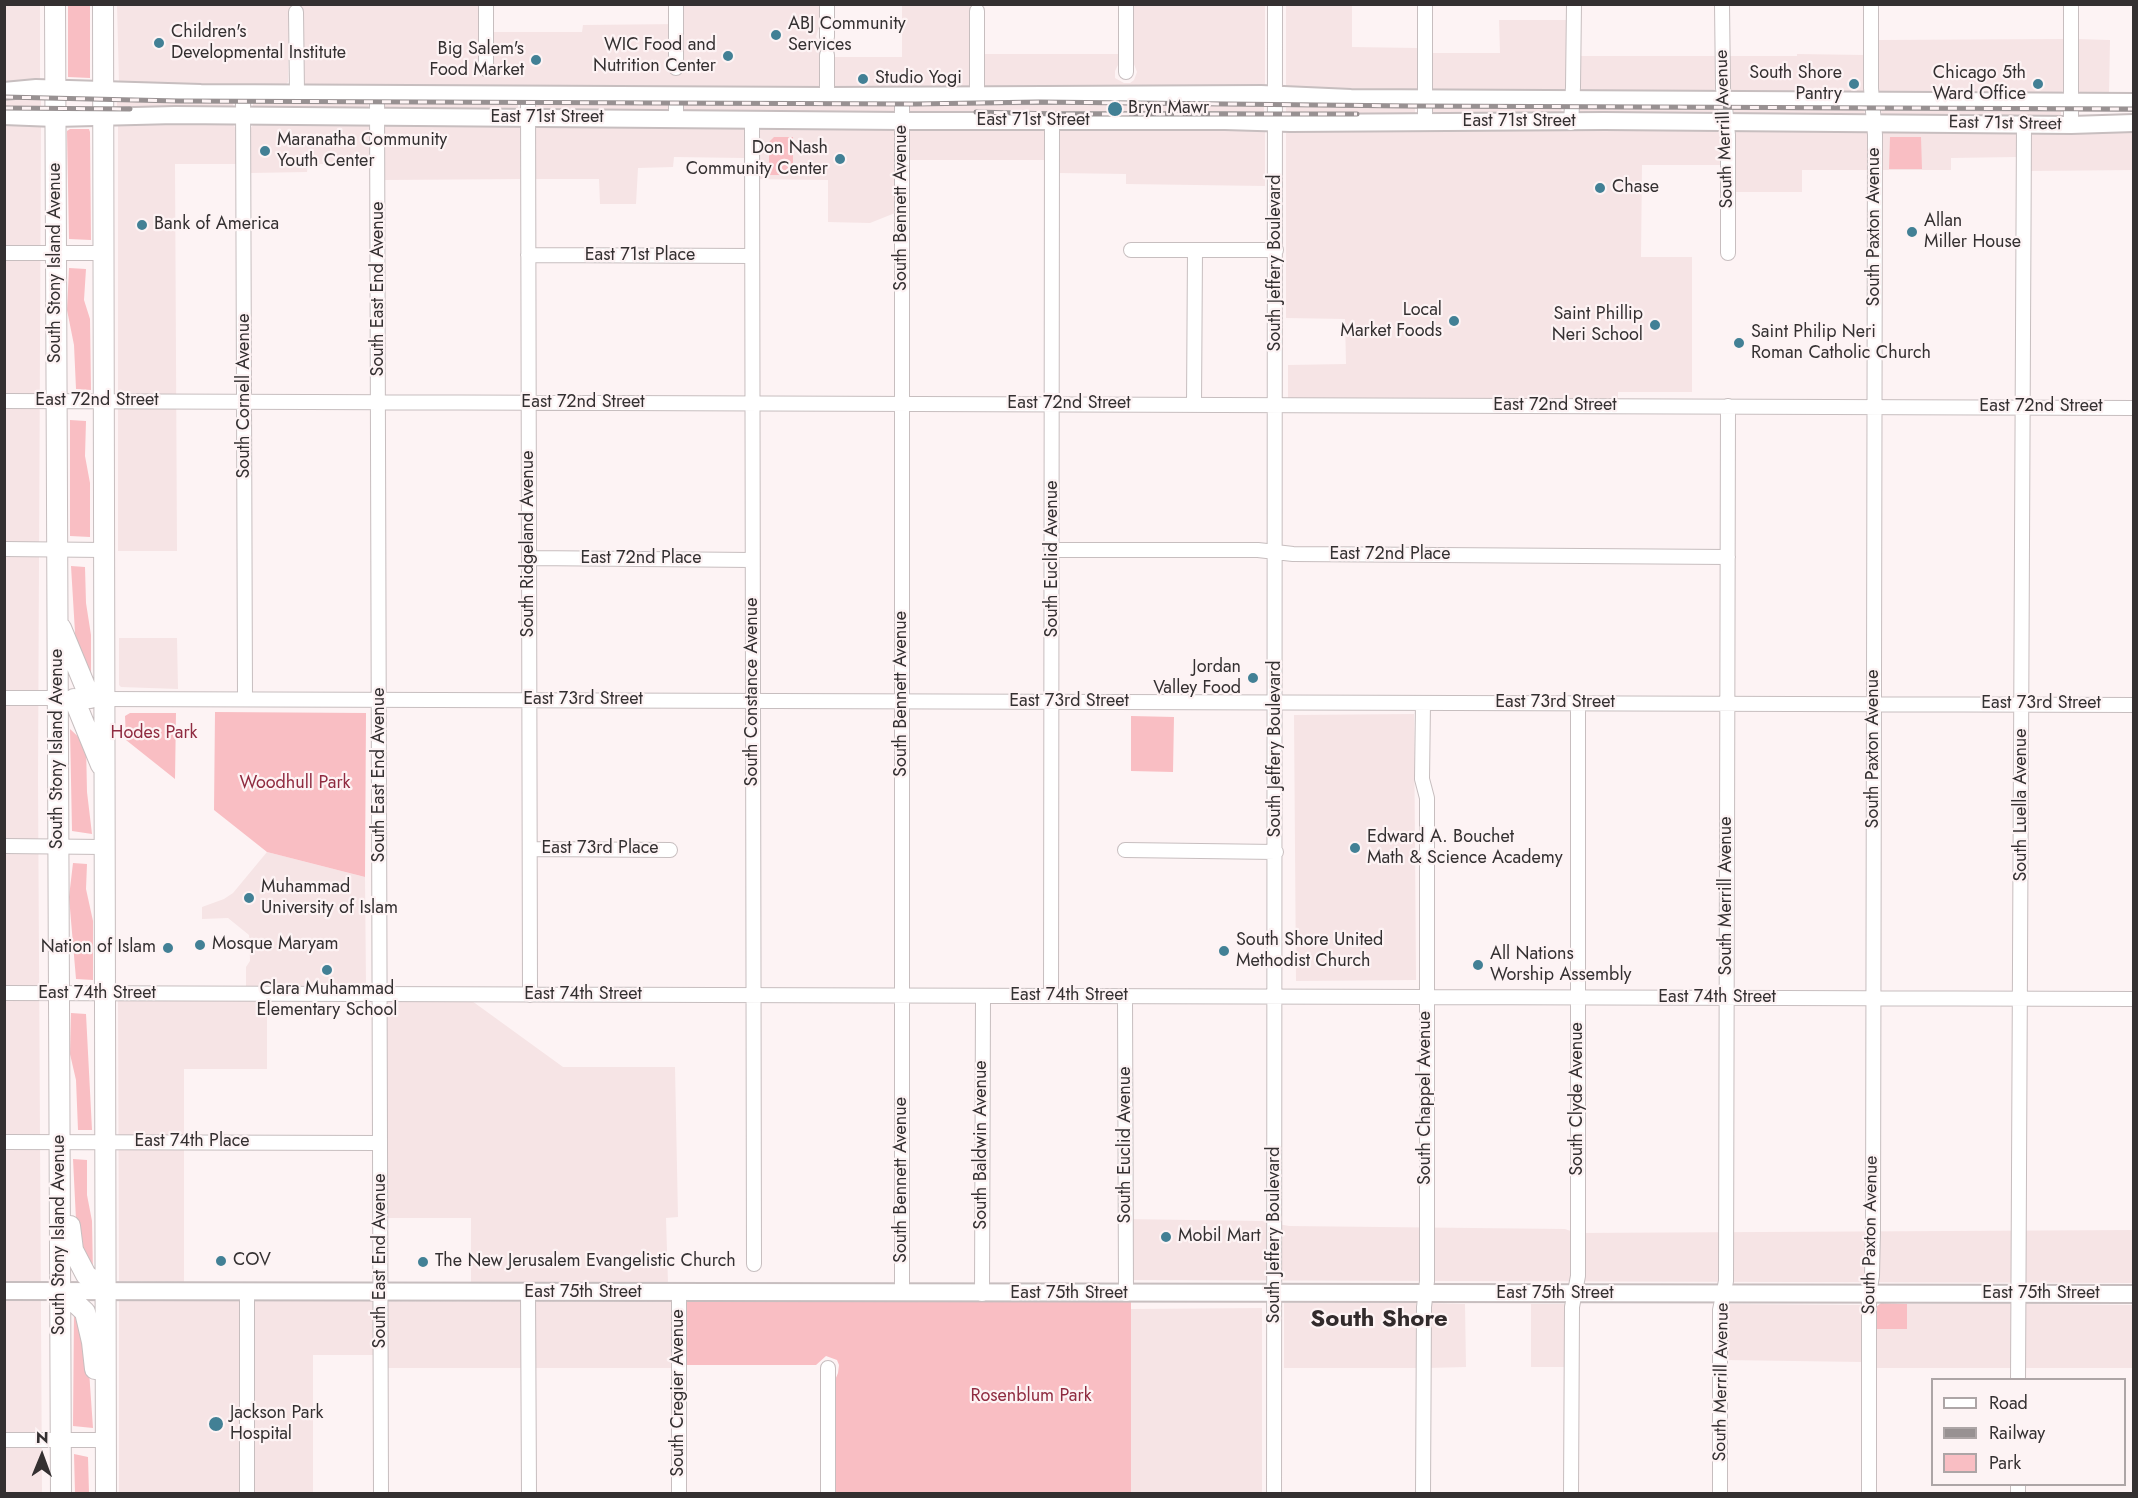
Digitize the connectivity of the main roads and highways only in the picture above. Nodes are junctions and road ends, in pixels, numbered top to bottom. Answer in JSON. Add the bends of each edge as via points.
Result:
{"nodes":[{"id":1,"x":56,"y":4,"type":"edge"},
{"id":2,"x":103,"y":4,"type":"edge"},
{"id":3,"x":55,"y":88,"type":"junction"},
{"id":4,"x":103,"y":90,"type":"junction"},
{"id":5,"x":4,"y":91,"type":"edge"},
{"id":6,"x":2133,"y":102,"type":"edge"},
{"id":7,"x":4,"y":116,"type":"edge"},
{"id":8,"x":103,"y":117,"type":"junction"},
{"id":9,"x":56,"y":118,"type":"junction"},
{"id":10,"x":2133,"y":123,"type":"edge"},
{"id":11,"x":57,"y":620,"type":"junction"},
{"id":12,"x":82,"y":699,"type":"junction"},
{"id":13,"x":104,"y":773,"type":"junction"},
{"id":14,"x":60,"y":1206,"type":"junction"},
{"id":15,"x":4,"y":1291,"type":"edge"},
{"id":16,"x":106,"y":1291,"type":"junction"},
{"id":17,"x":60,"y":1292,"type":"junction"},
{"id":18,"x":2133,"y":1294,"type":"edge"},
{"id":19,"x":106,"y":1382,"type":"junction"},
{"id":20,"x":61,"y":1494,"type":"edge"},
{"id":21,"x":106,"y":1494,"type":"edge"}],
"edges":[{"from":1,"to":3,"type":"highway","name":"South Stony Island Avenue"},
{"from":2,"to":4,"type":"highway","name":"South Stony Island Avenue"},
{"from":3,"to":4,"type":"main road","name":"East 71st Street"},
{"from":3,"to":5,"type":"main road","name":"East 71st Street"},
{"from":3,"to":9,"type":"highway","name":"South Stony Island Avenue"},
{"from":4,"to":6,"type":"main road","name":"East 71st Street"},
{"from":4,"to":8,"type":"highway","name":"South Stony Island Avenue"},
{"from":7,"to":9,"type":"main road","name":"East 71st Street"},
{"from":8,"to":9,"type":"main road","name":"East 71st Street"},
{"from":8,"to":10,"type":"main road","name":"East 71st Street"},
{"from":8,"to":12,"type":"highway","name":"South Stony Island Avenue","via":[[104,550]]},
{"from":9,"to":11,"type":"highway","name":"South Stony Island Avenue"},
{"from":11,"to":12,"type":"highway","name":"South Stony Island Avenue"},
{"from":11,"to":12,"type":"highway"},
{"from":12,"to":13,"type":"highway"},
{"from":12,"to":13,"type":"highway","name":"South Stony Island Avenue"},
{"from":12,"to":14,"type":"highway","name":"South Stony Island Avenue","via":[[58,847]]},
{"from":13,"to":16,"type":"highway","name":"South Stony Island Avenue"},
{"from":14,"to":16,"type":"highway","via":[[70,1222],[73,1250],[86,1275]]},
{"from":14,"to":17,"type":"highway","name":"South Stony Island Avenue"},
{"from":15,"to":17,"type":"main road","name":"East 75th Street"},
{"from":16,"to":17,"type":"main road","name":"East 75th Street"},
{"from":16,"to":18,"type":"main road","name":"East 75th Street"},
{"from":16,"to":19,"type":"highway","name":"South Stony Island Avenue"},
{"from":17,"to":19,"type":"highway","via":[[85,1312],[95,1372]]},
{"from":17,"to":20,"type":"highway","name":"South Stony Island Avenue"},
{"from":19,"to":21,"type":"highway","name":"South Stony Island Avenue"}]}
